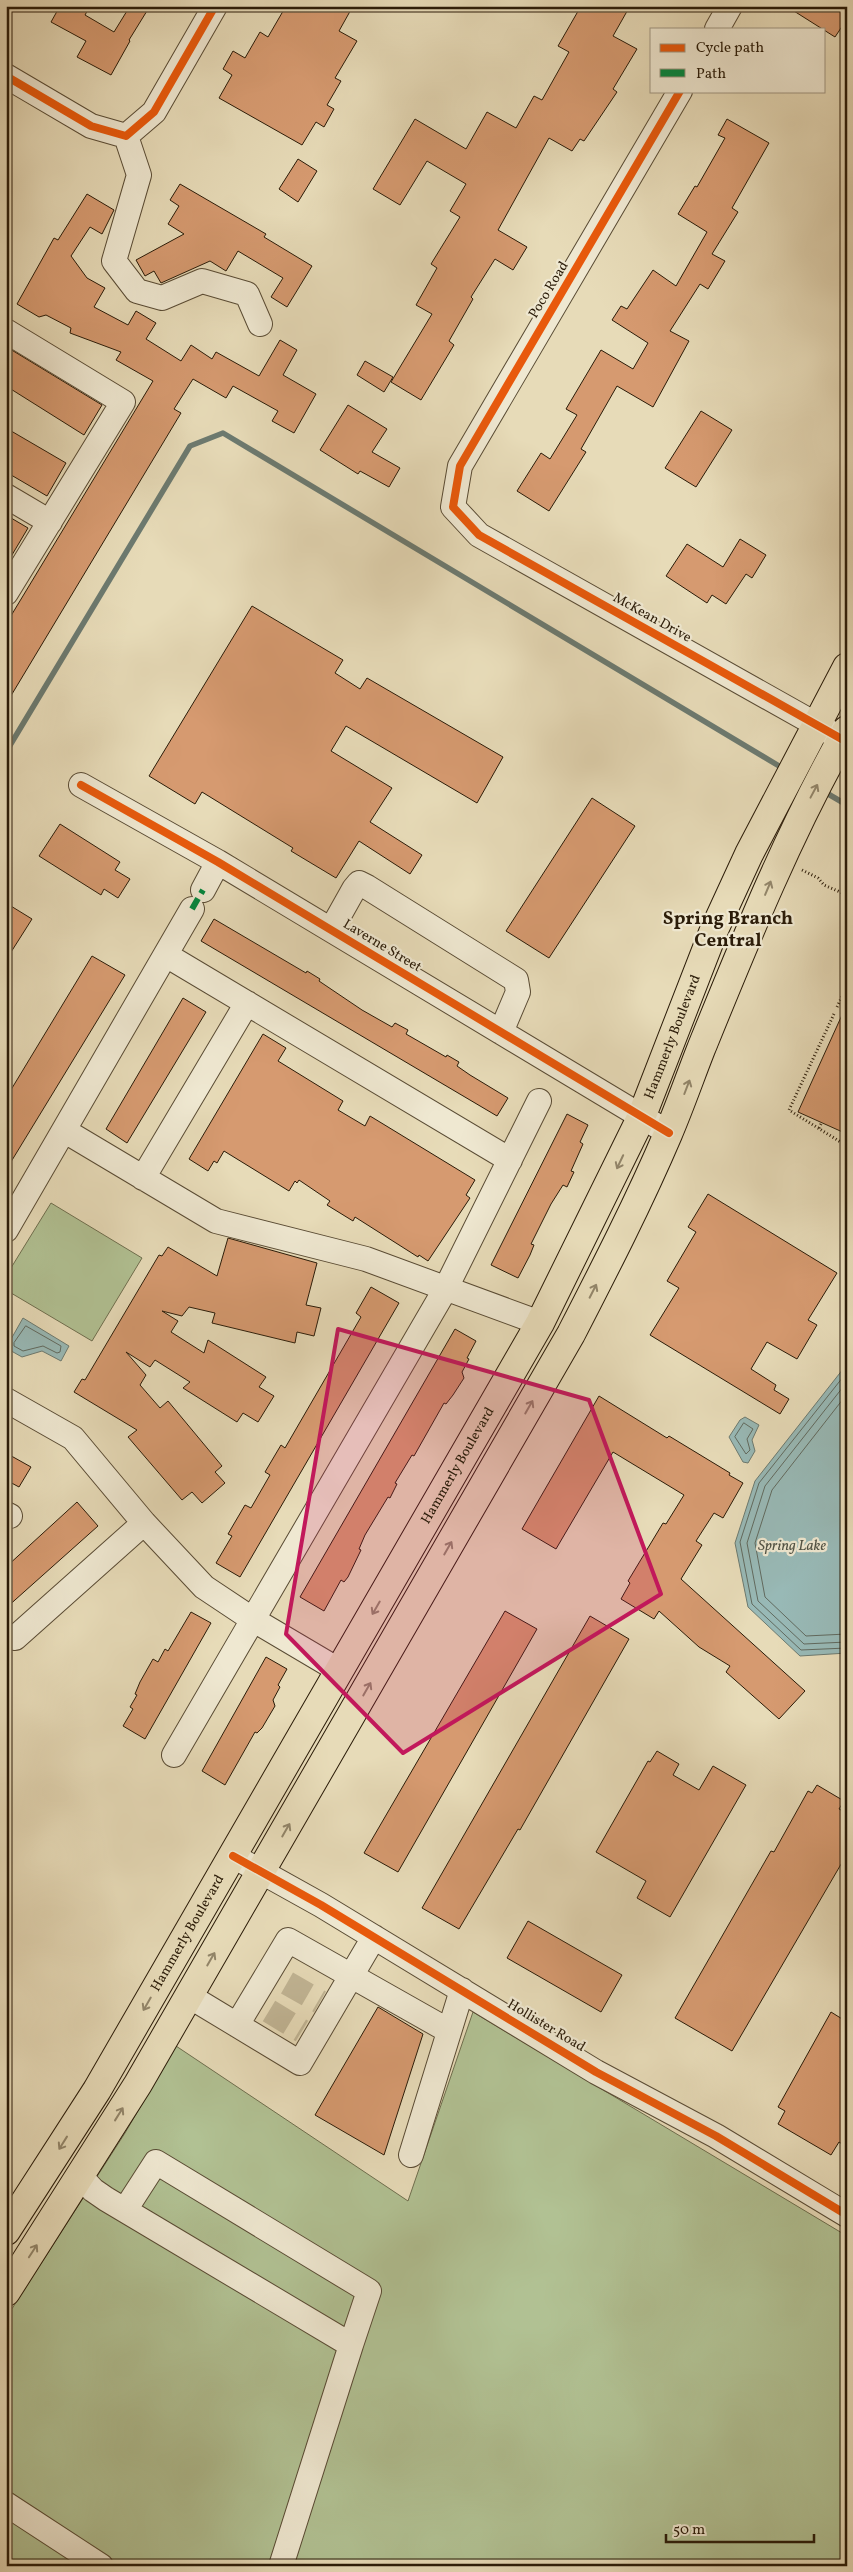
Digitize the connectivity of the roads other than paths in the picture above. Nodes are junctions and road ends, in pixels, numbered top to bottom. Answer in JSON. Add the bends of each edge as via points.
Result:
{"nodes":[{"id":1,"x":215,"y":6,"type":"edge"},
{"id":2,"x":730,"y":6,"type":"edge"},
{"id":3,"x":718,"y":28,"type":"edge"},
{"id":4,"x":6,"y":76,"type":"edge"},
{"id":5,"x":679,"y":92,"type":"edge"},
{"id":6,"x":126,"y":136,"type":"junction"},
{"id":7,"x":260,"y":324,"type":"dead end"},
{"id":8,"x":6,"y":331,"type":"edge"},
{"id":9,"x":6,"y":496,"type":"edge"},
{"id":10,"x":453,"y":507,"type":"joint"},
{"id":11,"x":50,"y":522,"type":"junction"},
{"id":12,"x":6,"y":593,"type":"edge"},
{"id":13,"x":847,"y":667,"type":"edge"},
{"id":14,"x":810,"y":734,"type":"junction"},
{"id":15,"x":842,"y":742,"type":"edge"},
{"id":16,"x":81,"y":785,"type":"dead end"},
{"id":17,"x":218,"y":862,"type":"junction"},
{"id":18,"x":330,"y":930,"type":"junction"},
{"id":19,"x":166,"y":955,"type":"junction"},
{"id":20,"x":247,"y":1003,"type":"junction"},
{"id":21,"x":501,"y":1032,"type":"junction"},
{"id":22,"x":539,"y":1101,"type":"dead end"},
{"id":23,"x":641,"y":1118,"type":"junction"},
{"id":24,"x":65,"y":1131,"type":"junction"},
{"id":25,"x":669,"y":1133,"type":"junction"},
{"id":26,"x":510,"y":1160,"type":"junction"},
{"id":27,"x":144,"y":1178,"type":"junction"},
{"id":28,"x":6,"y":1230,"type":"edge"},
{"id":29,"x":446,"y":1288,"type":"junction"},
{"id":30,"x":540,"y":1323,"type":"junction"},
{"id":31,"x":572,"y":1334,"type":"junction"},
{"id":32,"x":6,"y":1400,"type":"edge"},
{"id":33,"x":144,"y":1523,"type":"junction"},
{"id":34,"x":392,"y":1580,"type":"junction"},
{"id":35,"x":420,"y":1596,"type":"junction"},
{"id":36,"x":252,"y":1619,"type":"junction"},
{"id":37,"x":15,"y":1638,"type":"dead end"},
{"id":38,"x":340,"y":1671,"type":"junction"},
{"id":39,"x":174,"y":1755,"type":"dead end"},
{"id":40,"x":233,"y":1856,"type":"junction"},
{"id":41,"x":262,"y":1872,"type":"junction"},
{"id":42,"x":374,"y":1937,"type":"junction"},
{"id":43,"x":352,"y":1974,"type":"junction"},
{"id":44,"x":462,"y":1990,"type":"junction"},
{"id":45,"x":189,"y":1996,"type":"junction"},
{"id":46,"x":237,"y":2025,"type":"junction"},
{"id":47,"x":449,"y":2030,"type":"junction"},
{"id":48,"x":411,"y":2155,"type":"dead end"},
{"id":49,"x":81,"y":2176,"type":"junction"},
{"id":50,"x":125,"y":2210,"type":"junction"},
{"id":51,"x":847,"y":2215,"type":"edge"},
{"id":52,"x":6,"y":2231,"type":"edge"},
{"id":53,"x":6,"y":2292,"type":"edge"},
{"id":54,"x":351,"y":2345,"type":"junction"},
{"id":55,"x":6,"y":2504,"type":"edge"},
{"id":56,"x":101,"y":2566,"type":"edge"},
{"id":57,"x":281,"y":2566,"type":"edge"}],
"edges":[{"from":1,"to":6,"type":"street","via":[[154,112]]},
{"from":2,"to":3,"type":"street"},
{"from":4,"to":6,"type":"street","via":[[91,126]]},
{"from":5,"to":10,"type":"street","name":"Poco Road","via":[[460,466]]},
{"from":6,"to":7,"type":"street","via":[[139,175],[114,261],[137,291],[162,298],[202,280],[247,294]]},
{"from":8,"to":11,"type":"street","via":[[123,402]]},
{"from":9,"to":11,"type":"street"},
{"from":10,"to":14,"type":"street","name":"McKean Drive","via":[[479,535]]},
{"from":11,"to":12,"type":"street"},
{"from":13,"to":14,"type":"main road","name":"Hammerly Boulevard"},
{"from":14,"to":15,"type":"street","name":"McKean Drive"},
{"from":14,"to":23,"type":"main road","name":"Hammerly Boulevard","via":[[748,854],[714,930]]},
{"from":25,"to":15,"type":"main road","one_way":true,"via":[[742,947],[797,824]]},
{"from":16,"to":17,"type":"street","name":"Laverne Street"},
{"from":17,"to":18,"type":"street","name":"Laverne Street"},
{"from":17,"to":19,"type":"street"},
{"from":18,"to":21,"type":"street","name":"Laverne Street"},
{"from":18,"to":21,"type":"street","via":[[354,888],[360,884],[367,887],[516,980],[518,992]]},
{"from":19,"to":20,"type":"street"},
{"from":19,"to":24,"type":"street"},
{"from":20,"to":26,"type":"street"},
{"from":20,"to":27,"type":"street"},
{"from":21,"to":23,"type":"street","name":"Laverne Street"},
{"from":22,"to":26,"type":"street"},
{"from":23,"to":25,"type":"street","name":"Laverne Street"},
{"from":23,"to":30,"type":"main road","name":"Hammerly Boulevard","one_way":true},
{"from":24,"to":27,"type":"street"},
{"from":24,"to":28,"type":"street"},
{"from":31,"to":25,"type":"main road","one_way":true},
{"from":26,"to":29,"type":"street"},
{"from":27,"to":29,"type":"street","via":[[216,1221],[366,1259]]},
{"from":29,"to":30,"type":"street"},
{"from":29,"to":36,"type":"street"},
{"from":30,"to":31,"type":"main road"},
{"from":30,"to":34,"type":"main road","name":"Hammerly Boulevard"},
{"from":35,"to":31,"type":"main road","one_way":true},
{"from":32,"to":33,"type":"street","via":[[72,1438]]},
{"from":33,"to":36,"type":"street","via":[[204,1587]]},
{"from":33,"to":37,"type":"street"},
{"from":34,"to":35,"type":"main road"},
{"from":34,"to":38,"type":"main road","name":"Hammerly Boulevard","one_way":true},
{"from":41,"to":35,"type":"main road","one_way":true},
{"from":36,"to":38,"type":"street"},
{"from":36,"to":39,"type":"street"},
{"from":38,"to":40,"type":"main road","name":"Hammerly Boulevard"},
{"from":40,"to":41,"type":"street","name":"Hollister Road"},
{"from":40,"to":52,"type":"main road","name":"Hammerly Boulevard","one_way":true,"via":[[96,2090]]},
{"from":41,"to":42,"type":"street","name":"Hollister Road"},
{"from":45,"to":41,"type":"main road","one_way":true},
{"from":42,"to":43,"type":"street"},
{"from":42,"to":44,"type":"street","name":"Hollister Road"},
{"from":43,"to":46,"type":"street","via":[[288,1940],[278,1977],[260,2006]]},
{"from":43,"to":46,"type":"street","via":[[326,2005],[308,2035],[300,2062]]},
{"from":43,"to":47,"type":"street"},
{"from":44,"to":47,"type":"street"},
{"from":44,"to":51,"type":"street","name":"Hollister Road","via":[[596,2072],[716,2136]]},
{"from":45,"to":46,"type":"street"},
{"from":49,"to":45,"type":"main road","one_way":true},
{"from":47,"to":48,"type":"street"},
{"from":49,"to":50,"type":"street","via":[[93,2190]]},
{"from":53,"to":49,"type":"main road","one_way":true},
{"from":50,"to":54,"type":"street"},
{"from":50,"to":54,"type":"street","via":[[156,2162],[369,2290]]},
{"from":54,"to":57,"type":"street"},
{"from":55,"to":56,"type":"street"}]}
